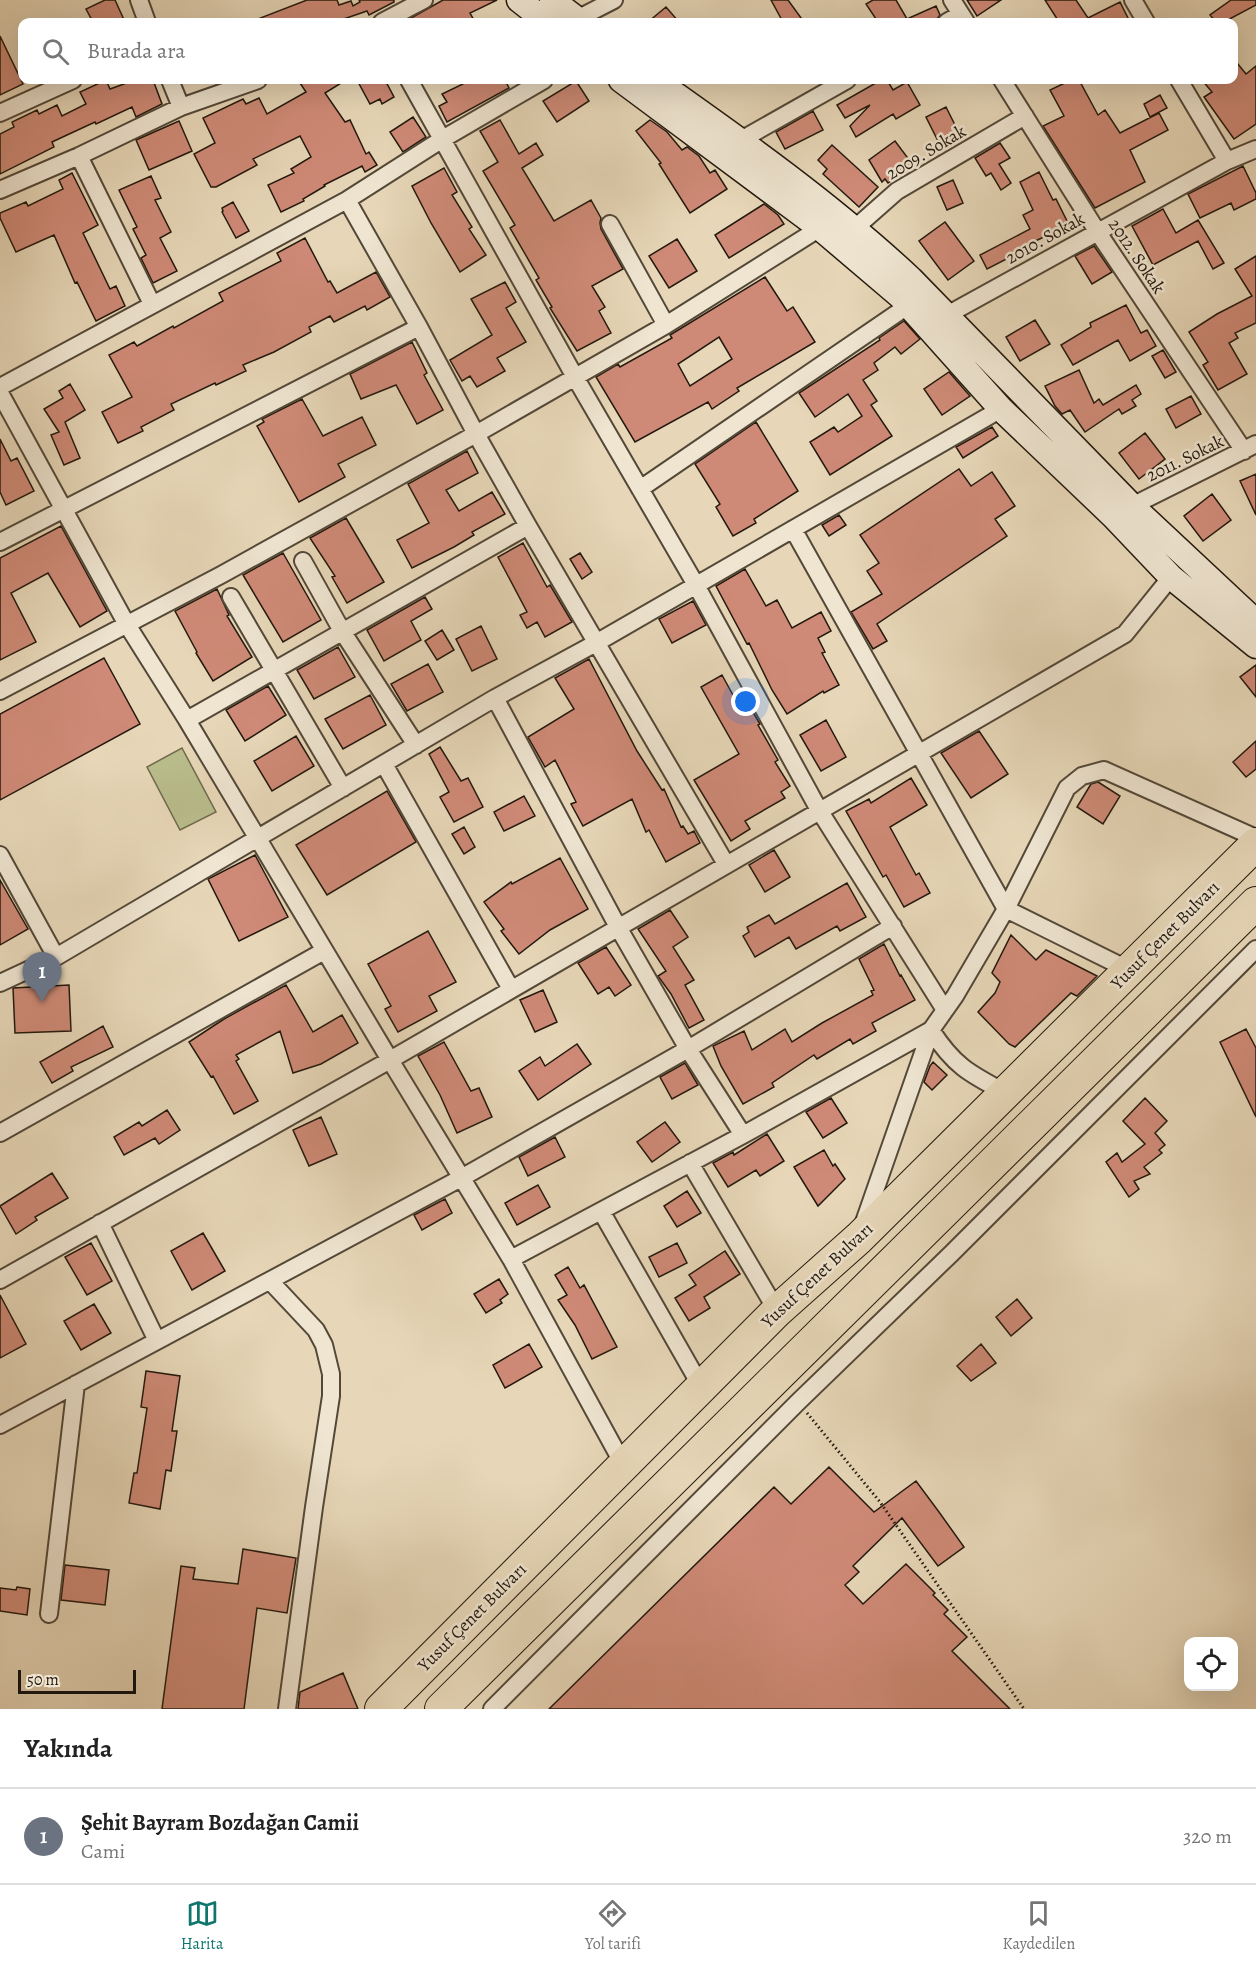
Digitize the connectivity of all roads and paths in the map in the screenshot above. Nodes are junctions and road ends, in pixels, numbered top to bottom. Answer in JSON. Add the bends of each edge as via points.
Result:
{"nodes":[{"id":1,"x":139,"y":0,"type":"edge"},
{"id":2,"x":424,"y":0,"type":"edge"},
{"id":3,"x":519,"y":0,"type":"edge"},
{"id":4,"x":552,"y":0,"type":"edge"},
{"id":5,"x":614,"y":0,"type":"edge"},
{"id":6,"x":1133,"y":0,"type":"edge"},
{"id":7,"x":146,"y":18,"type":"edge"},
{"id":8,"x":390,"y":18,"type":"edge"},
{"id":9,"x":542,"y":18,"type":"edge"},
{"id":10,"x":575,"y":18,"type":"edge"},
{"id":11,"x":584,"y":18,"type":"edge"},
{"id":12,"x":1144,"y":18,"type":"edge"},
{"id":13,"x":64,"y":84,"type":"edge"},
{"id":14,"x":172,"y":84,"type":"edge"},
{"id":15,"x":247,"y":84,"type":"edge"},
{"id":16,"x":411,"y":84,"type":"edge"},
{"id":17,"x":537,"y":84,"type":"edge"},
{"id":18,"x":626,"y":84,"type":"edge"},
{"id":19,"x":661,"y":84,"type":"edge"},
{"id":20,"x":840,"y":84,"type":"edge"},
{"id":21,"x":1005,"y":84,"type":"edge"},
{"id":22,"x":1181,"y":84,"type":"edge"},
{"id":23,"x":181,"y":107,"type":"junction"},
{"id":24,"x":0,"y":113,"type":"edge"},
{"id":25,"x":1025,"y":116,"type":"junction"},
{"id":26,"x":441,"y":140,"type":"junction"},
{"id":27,"x":741,"y":140,"type":"junction"},
{"id":28,"x":1256,"y":149,"type":"edge"},
{"id":29,"x":79,"y":156,"type":"junction"},
{"id":30,"x":1227,"y":161,"type":"junction"},
{"id":31,"x":0,"y":190,"type":"edge"},
{"id":32,"x":347,"y":200,"type":"junction"},
{"id":33,"x":610,"y":224,"type":"dead end"},
{"id":34,"x":820,"y":228,"type":"junction"},
{"id":35,"x":854,"y":229,"type":"junction"},
{"id":36,"x":1097,"y":231,"type":"junction"},
{"id":37,"x":152,"y":304,"type":"junction"},
{"id":38,"x":909,"y":305,"type":"junction"},
{"id":39,"x":947,"y":315,"type":"junction"},
{"id":40,"x":666,"y":325,"type":"junction"},
{"id":41,"x":419,"y":327,"type":"junction"},
{"id":42,"x":575,"y":377,"type":"junction"},
{"id":43,"x":0,"y":387,"type":"edge"},
{"id":44,"x":0,"y":393,"type":"edge"},
{"id":45,"x":1001,"y":409,"type":"junction"},
{"id":46,"x":476,"y":434,"type":"junction"},
{"id":47,"x":1250,"y":448,"type":"edge"},
{"id":48,"x":640,"y":489,"type":"junction"},
{"id":49,"x":1132,"y":506,"type":"junction"},
{"id":50,"x":63,"y":508,"type":"junction"},
{"id":51,"x":528,"y":526,"type":"junction"},
{"id":52,"x":793,"y":529,"type":"junction"},
{"id":53,"x":0,"y":542,"type":"edge"},
{"id":54,"x":303,"y":561,"type":"dead end"},
{"id":55,"x":1171,"y":577,"type":"junction"},
{"id":56,"x":696,"y":585,"type":"junction"},
{"id":57,"x":231,"y":597,"type":"dead end"},
{"id":58,"x":1256,"y":622,"type":"edge"},
{"id":59,"x":126,"y":623,"type":"junction"},
{"id":60,"x":342,"y":631,"type":"junction"},
{"id":61,"x":596,"y":643,"type":"junction"},
{"id":62,"x":1256,"y":646,"type":"edge"},
{"id":63,"x":275,"y":670,"type":"junction"},
{"id":64,"x":0,"y":691,"type":"edge"},
{"id":65,"x":495,"y":698,"type":"junction"},
{"id":66,"x":187,"y":720,"type":"junction"},
{"id":67,"x":416,"y":745,"type":"junction"},
{"id":68,"x":917,"y":753,"type":"junction"},
{"id":69,"x":384,"y":764,"type":"junction"},
{"id":70,"x":343,"y":788,"type":"junction"},
{"id":71,"x":819,"y":810,"type":"junction"},
{"id":72,"x":1256,"y":837,"type":"edge"},
{"id":73,"x":257,"y":840,"type":"junction"},
{"id":74,"x":1256,"y":844,"type":"edge"},
{"id":75,"x":0,"y":855,"type":"edge"},
{"id":76,"x":726,"y":864,"type":"junction"},
{"id":77,"x":1256,"y":903,"type":"edge"},
{"id":78,"x":1006,"y":909,"type":"junction"},
{"id":79,"x":893,"y":926,"type":"junction"},
{"id":80,"x":618,"y":927,"type":"junction"},
{"id":81,"x":1256,"y":949,"type":"edge"},
{"id":82,"x":324,"y":951,"type":"junction"},
{"id":83,"x":56,"y":957,"type":"junction"},
{"id":84,"x":1129,"y":970,"type":"junction"},
{"id":85,"x":0,"y":983,"type":"edge"},
{"id":86,"x":512,"y":989,"type":"junction"},
{"id":87,"x":945,"y":1010,"type":"junction"},
{"id":88,"x":931,"y":1030,"type":"junction"},
{"id":89,"x":688,"y":1049,"type":"junction"},
{"id":90,"x":390,"y":1060,"type":"junction"},
{"id":91,"x":1006,"y":1094,"type":"junction"},
{"id":92,"x":0,"y":1133,"type":"edge"},
{"id":93,"x":743,"y":1135,"type":"junction"},
{"id":94,"x":690,"y":1163,"type":"junction"},
{"id":95,"x":463,"y":1177,"type":"junction"},
{"id":96,"x":600,"y":1211,"type":"junction"},
{"id":97,"x":100,"y":1223,"type":"junction"},
{"id":98,"x":859,"y":1238,"type":"junction"},
{"id":99,"x":512,"y":1259,"type":"junction"},
{"id":100,"x":0,"y":1280,"type":"edge"},
{"id":101,"x":270,"y":1281,"type":"junction"},
{"id":102,"x":777,"y":1311,"type":"junction"},
{"id":103,"x":157,"y":1341,"type":"junction"},
{"id":104,"x":76,"y":1384,"type":"junction"},
{"id":105,"x":702,"y":1388,"type":"junction"},
{"id":106,"x":798,"y":1402,"type":"junction"},
{"id":107,"x":0,"y":1425,"type":"edge"},
{"id":108,"x":623,"y":1464,"type":"junction"},
{"id":109,"x":49,"y":1614,"type":"dead end"},
{"id":110,"x":287,"y":1709,"type":"edge"},
{"id":111,"x":381,"y":1709,"type":"edge"},
{"id":112,"x":441,"y":1709,"type":"edge"},
{"id":113,"x":492,"y":1709,"type":"edge"},
{"id":114,"x":1024,"y":1709,"type":"edge"}],
"edges":[{"from":1,"to":7,"type":"street"},
{"from":2,"to":8,"type":"street"},
{"from":3,"to":9,"type":"main road"},
{"from":4,"to":10,"type":"main road"},
{"from":5,"to":11,"type":"street"},
{"from":6,"to":12,"type":"street"},
{"from":13,"to":24,"type":"street"},
{"from":14,"to":23,"type":"street"},
{"from":15,"to":23,"type":"street"},
{"from":16,"to":26,"type":"street"},
{"from":17,"to":26,"type":"street"},
{"from":18,"to":34,"type":"main road"},
{"from":19,"to":27,"type":"main road"},
{"from":20,"to":27,"type":"street"},
{"from":21,"to":25,"type":"street","name":"2012. Sokak"},
{"from":22,"to":30,"type":"street"},
{"from":23,"to":29,"type":"street"},
{"from":25,"to":35,"type":"street","name":"2009. Sokak","via":[[897,191]]},
{"from":25,"to":36,"type":"street","name":"2012. Sokak"},
{"from":26,"to":32,"type":"street"},
{"from":26,"to":42,"type":"street"},
{"from":27,"to":35,"type":"main road"},
{"from":28,"to":30,"type":"street","name":"2010. Sokak"},
{"from":29,"to":31,"type":"street"},
{"from":29,"to":37,"type":"street"},
{"from":30,"to":36,"type":"street","name":"2010. Sokak"},
{"from":32,"to":37,"type":"street"},
{"from":32,"to":41,"type":"street"},
{"from":33,"to":40,"type":"street"},
{"from":34,"to":38,"type":"main road"},
{"from":34,"to":40,"type":"street"},
{"from":35,"to":39,"type":"main road"},
{"from":36,"to":39,"type":"street","name":"2010. Sokak"},
{"from":36,"to":47,"type":"street","name":"2012. Sokak"},
{"from":37,"to":43,"type":"street"},
{"from":38,"to":45,"type":"main road"},
{"from":38,"to":48,"type":"street"},
{"from":39,"to":49,"type":"main road"},
{"from":40,"to":42,"type":"street"},
{"from":41,"to":46,"type":"street"},
{"from":41,"to":50,"type":"street"},
{"from":42,"to":46,"type":"street"},
{"from":42,"to":48,"type":"street"},
{"from":44,"to":50,"type":"street"},
{"from":45,"to":52,"type":"street"},
{"from":45,"to":55,"type":"main road"},
{"from":46,"to":51,"type":"street"},
{"from":46,"to":59,"type":"street"},
{"from":47,"to":49,"type":"street","name":"2011. Sokak"},
{"from":48,"to":56,"type":"street"},
{"from":49,"to":58,"type":"main road"},
{"from":50,"to":53,"type":"street"},
{"from":50,"to":59,"type":"street"},
{"from":51,"to":60,"type":"street"},
{"from":51,"to":61,"type":"street"},
{"from":52,"to":56,"type":"street"},
{"from":52,"to":68,"type":"street"},
{"from":54,"to":60,"type":"street"},
{"from":55,"to":62,"type":"main road"},
{"from":55,"to":68,"type":"street","via":[[1125,634]]},
{"from":56,"to":61,"type":"street"},
{"from":56,"to":71,"type":"street"},
{"from":57,"to":63,"type":"street"},
{"from":59,"to":64,"type":"street"},
{"from":59,"to":66,"type":"street"},
{"from":60,"to":63,"type":"street"},
{"from":60,"to":67,"type":"street"},
{"from":61,"to":65,"type":"street"},
{"from":61,"to":76,"type":"street"},
{"from":63,"to":66,"type":"street"},
{"from":63,"to":70,"type":"street"},
{"from":65,"to":67,"type":"street"},
{"from":65,"to":80,"type":"street"},
{"from":66,"to":73,"type":"street"},
{"from":67,"to":69,"type":"street"},
{"from":68,"to":71,"type":"street"},
{"from":68,"to":78,"type":"street"},
{"from":69,"to":70,"type":"street"},
{"from":69,"to":86,"type":"street"},
{"from":70,"to":73,"type":"street"},
{"from":71,"to":76,"type":"street"},
{"from":71,"to":79,"type":"street"},
{"from":72,"to":78,"type":"street","via":[[1104,770],[1082,776],[1067,788]]},
{"from":73,"to":82,"type":"street"},
{"from":73,"to":83,"type":"street"},
{"from":74,"to":84,"type":"highway","name":"Yusuf Çenet Bulvarı"},
{"from":75,"to":83,"type":"street"},
{"from":76,"to":80,"type":"street"},
{"from":77,"to":112,"type":"highway"},
{"from":78,"to":84,"type":"street"},
{"from":78,"to":87,"type":"street"},
{"from":79,"to":87,"type":"street"},
{"from":79,"to":89,"type":"street"},
{"from":80,"to":86,"type":"street"},
{"from":80,"to":89,"type":"street"},
{"from":81,"to":106,"type":"street"},
{"from":82,"to":90,"type":"street"},
{"from":82,"to":92,"type":"street"},
{"from":83,"to":85,"type":"street"},
{"from":84,"to":91,"type":"highway","name":"Yusuf Çenet Bulvarı"},
{"from":86,"to":90,"type":"street"},
{"from":87,"to":88,"type":"street"},
{"from":88,"to":91,"type":"street","via":[[942,1048],[966,1072]]},
{"from":88,"to":93,"type":"street"},
{"from":88,"to":98,"type":"street"},
{"from":89,"to":93,"type":"street"},
{"from":89,"to":95,"type":"street"},
{"from":90,"to":95,"type":"street"},
{"from":90,"to":97,"type":"street"},
{"from":91,"to":98,"type":"highway","name":"Yusuf Çenet Bulvarı"},
{"from":93,"to":94,"type":"street"},
{"from":94,"to":96,"type":"street"},
{"from":94,"to":102,"type":"street"},
{"from":95,"to":99,"type":"street"},
{"from":95,"to":101,"type":"street"},
{"from":96,"to":99,"type":"street"},
{"from":96,"to":105,"type":"street"},
{"from":97,"to":100,"type":"street"},
{"from":97,"to":103,"type":"street"},
{"from":98,"to":102,"type":"highway","name":"Yusuf Çenet Bulvarı"},
{"from":99,"to":108,"type":"street"},
{"from":101,"to":103,"type":"street"},
{"from":101,"to":110,"type":"street","via":[[316,1329],[331,1374]]},
{"from":102,"to":105,"type":"highway","name":"Yusuf Çenet Bulvarı"},
{"from":103,"to":104,"type":"street"},
{"from":104,"to":107,"type":"street"},
{"from":104,"to":109,"type":"street"},
{"from":105,"to":108,"type":"highway","name":"Yusuf Çenet Bulvarı"},
{"from":106,"to":113,"type":"street"},
{"from":106,"to":114,"type":"path","via":[[880,1502]]},
{"from":108,"to":111,"type":"highway","name":"Yusuf Çenet Bulvarı"}]}
